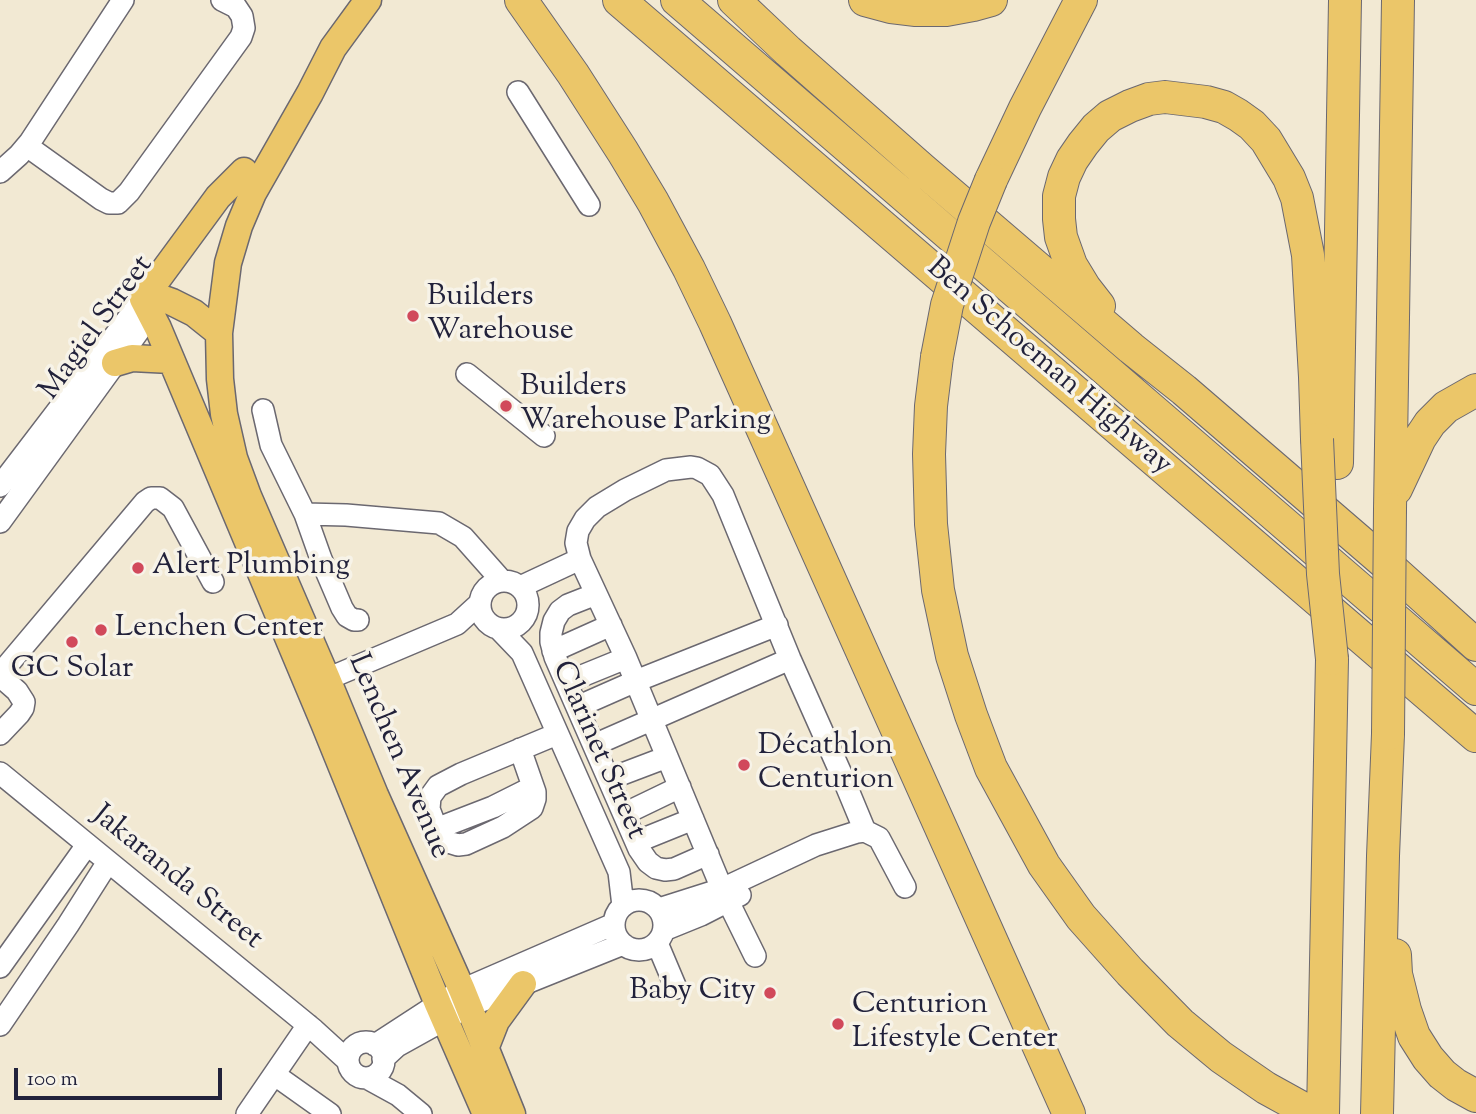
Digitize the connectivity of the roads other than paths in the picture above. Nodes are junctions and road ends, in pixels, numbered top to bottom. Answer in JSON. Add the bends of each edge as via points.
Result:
{"nodes":[{"id":1,"x":123,"y":0,"type":"edge"},
{"id":2,"x":222,"y":0,"type":"edge"},
{"id":3,"x":368,"y":0,"type":"edge"},
{"id":4,"x":521,"y":0,"type":"edge"},
{"id":5,"x":618,"y":0,"type":"edge"},
{"id":6,"x":677,"y":0,"type":"edge"},
{"id":7,"x":734,"y":0,"type":"edge"},
{"id":8,"x":865,"y":0,"type":"edge"},
{"id":9,"x":991,"y":0,"type":"edge"},
{"id":10,"x":1081,"y":0,"type":"edge"},
{"id":11,"x":1345,"y":0,"type":"edge"},
{"id":12,"x":1398,"y":0,"type":"edge"},
{"id":13,"x":333,"y":48,"type":"junction"},
{"id":14,"x":518,"y":92,"type":"dead end"},
{"id":15,"x":27,"y":146,"type":"junction"},
{"id":16,"x":0,"y":172,"type":"edge"},
{"id":17,"x":589,"y":205,"type":"dead end"},
{"id":18,"x":151,"y":301,"type":"junction"},
{"id":19,"x":219,"y":333,"type":"junction"},
{"id":20,"x":171,"y":360,"type":"junction"},
{"id":21,"x":115,"y":363,"type":"junction"},
{"id":22,"x":467,"y":374,"type":"dead end"},
{"id":23,"x":1184,"y":390,"type":"junction"},
{"id":24,"x":1476,"y":390,"type":"edge"},
{"id":25,"x":263,"y":410,"type":"dead end"},
{"id":26,"x":544,"y":436,"type":"dead end"},
{"id":27,"x":1326,"y":451,"type":"junction"},
{"id":28,"x":0,"y":486,"type":"edge"},
{"id":29,"x":1390,"y":506,"type":"junction"},
{"id":30,"x":305,"y":514,"type":"junction"},
{"id":31,"x":0,"y":522,"type":"edge"},
{"id":32,"x":582,"y":564,"type":"junction"},
{"id":33,"x":1393,"y":570,"type":"junction"},
{"id":34,"x":213,"y":582,"type":"dead end"},
{"id":35,"x":1299,"y":585,"type":"junction"},
{"id":36,"x":503,"y":593,"type":"junction"},
{"id":37,"x":596,"y":594,"type":"junction"},
{"id":38,"x":1476,"y":614,"type":"edge"},
{"id":39,"x":358,"y":620,"type":"dead end"},
{"id":40,"x":521,"y":623,"type":"junction"},
{"id":41,"x":457,"y":624,"type":"junction"},
{"id":42,"x":611,"y":625,"type":"junction"},
{"id":43,"x":776,"y":625,"type":"junction"},
{"id":44,"x":495,"y":628,"type":"junction"},
{"id":45,"x":1476,"y":645,"type":"edge"},
{"id":46,"x":553,"y":651,"type":"junction"},
{"id":47,"x":522,"y":653,"type":"junction"},
{"id":48,"x":626,"y":657,"type":"junction"},
{"id":49,"x":790,"y":659,"type":"junction"},
{"id":50,"x":0,"y":675,"type":"edge"},
{"id":51,"x":327,"y":678,"type":"junction"},
{"id":52,"x":636,"y":681,"type":"junction"},
{"id":53,"x":567,"y":682,"type":"junction"},
{"id":54,"x":1476,"y":689,"type":"edge"},
{"id":55,"x":577,"y":707,"type":"junction"},
{"id":56,"x":652,"y":720,"type":"junction"},
{"id":57,"x":1,"y":732,"type":"edge"},
{"id":58,"x":557,"y":734,"type":"junction"},
{"id":59,"x":1476,"y":736,"type":"edge"},
{"id":60,"x":594,"y":745,"type":"junction"},
{"id":61,"x":520,"y":749,"type":"junction"},
{"id":62,"x":667,"y":757,"type":"junction"},
{"id":63,"x":1476,"y":758,"type":"edge"},
{"id":64,"x":0,"y":773,"type":"edge"},
{"id":65,"x":609,"y":779,"type":"junction"},
{"id":66,"x":680,"y":788,"type":"junction"},
{"id":67,"x":1387,"y":789,"type":"junction"},
{"id":68,"x":624,"y":814,"type":"junction"},
{"id":69,"x":693,"y":819,"type":"junction"},
{"id":70,"x":865,"y":831,"type":"junction"},
{"id":71,"x":636,"y":842,"type":"junction"},
{"id":72,"x":87,"y":845,"type":"junction"},
{"id":73,"x":708,"y":854,"type":"junction"},
{"id":74,"x":108,"y":862,"type":"junction"},
{"id":75,"x":619,"y":872,"type":"junction"},
{"id":76,"x":905,"y":887,"type":"dead end"},
{"id":77,"x":725,"y":895,"type":"junction"},
{"id":78,"x":619,"y":915,"type":"junction"},
{"id":79,"x":649,"y":929,"type":"junction"},
{"id":80,"x":755,"y":956,"type":"dead end"},
{"id":81,"x":0,"y":967,"type":"edge"},
{"id":82,"x":523,"y":984,"type":"junction"},
{"id":83,"x":671,"y":990,"type":"dead end"},
{"id":84,"x":466,"y":998,"type":"junction"},
{"id":85,"x":442,"y":1011,"type":"junction"},
{"id":86,"x":0,"y":1025,"type":"edge"},
{"id":87,"x":311,"y":1028,"type":"junction"},
{"id":88,"x":485,"y":1049,"type":"junction"},
{"id":89,"x":368,"y":1060,"type":"junction"},
{"id":90,"x":275,"y":1074,"type":"junction"},
{"id":91,"x":1476,"y":1096,"type":"edge"},
{"id":92,"x":1377,"y":1100,"type":"edge"},
{"id":93,"x":250,"y":1113,"type":"edge"},
{"id":94,"x":331,"y":1114,"type":"edge"},
{"id":95,"x":421,"y":1114,"type":"edge"},
{"id":96,"x":486,"y":1114,"type":"edge"},
{"id":97,"x":512,"y":1114,"type":"edge"},
{"id":98,"x":1069,"y":1114,"type":"edge"},
{"id":99,"x":1313,"y":1114,"type":"edge"},
{"id":100,"x":1323,"y":1114,"type":"edge"}],
"edges":[{"from":1,"to":15,"type":"street"},
{"from":2,"to":15,"type":"street","via":[[242,16],[241,37],[118,203],[101,199]]},
{"from":3,"to":13,"type":"main road","name":"Lenchen Avenue"},
{"from":4,"to":98,"type":"highway","via":[[623,152],[694,279]]},
{"from":5,"to":35,"type":"highway","name":"Ben Schoeman Highway"},
{"from":6,"to":54,"type":"highway","name":"Ben Schoeman Highway"},
{"from":7,"to":23,"type":"highway","via":[[922,169]]},
{"from":8,"to":9,"type":"highway","via":[[916,10],[946,10]]},
{"from":10,"to":99,"type":"highway","bridge":true,"via":[[991,180],[951,294],[931,405],[931,524],[938,590],[952,656],[991,768],[1044,865],[1081,917],[1180,1023],[1266,1088]]},
{"from":11,"to":27,"type":"highway"},
{"from":12,"to":29,"type":"highway"},
{"from":13,"to":18,"type":"main road","name":"Magiel Street","via":[[244,171],[218,197]]},
{"from":13,"to":19,"type":"main road","name":"Lenchen Avenue","via":[[239,226],[228,262]]},
{"from":14,"to":17,"type":"street"},
{"from":15,"to":16,"type":"street"},
{"from":18,"to":19,"type":"main road","via":[[194,313]]},
{"from":18,"to":20,"type":"main road","name":"Lenchen Avenue"},
{"from":18,"to":21,"type":"street","name":"Magiel Street"},
{"from":18,"to":28,"type":"street","name":"Magiel Street"},
{"from":19,"to":51,"type":"main road","name":"Lenchen Avenue","via":[[224,414],[234,458]]},
{"from":20,"to":21,"type":"main road","via":[[132,358]]},
{"from":20,"to":85,"type":"main road","name":"Lenchen Avenue"},
{"from":21,"to":31,"type":"street","name":"Magiel Street"},
{"from":22,"to":26,"type":"street"},
{"from":23,"to":27,"type":"highway","via":[[1085,288],[1071,265],[1059,219],[1064,177],[1096,128],[1130,106],[1165,97],[1206,102],[1238,115],[1266,140],[1289,178],[1308,255],[1315,377]]},
{"from":23,"to":33,"type":"highway"},
{"from":24,"to":29,"type":"highway","via":[[1446,407],[1430,423]]},
{"from":25,"to":30,"type":"street","via":[[271,444]]},
{"from":27,"to":100,"type":"highway","bridge":true,"via":[[1323,574],[1332,659]]},
{"from":29,"to":67,"type":"highway","bridge":true},
{"from":30,"to":36,"type":"street","via":[[439,523],[463,537]]},
{"from":30,"to":39,"type":"street","via":[[342,608]]},
{"from":32,"to":36,"type":"street"},
{"from":32,"to":37,"type":"street"},
{"from":32,"to":43,"type":"street","via":[[578,531],[597,507],[666,470],[697,468],[710,475],[723,495]]},
{"from":33,"to":38,"type":"highway"},
{"from":33,"to":45,"type":"highway"},
{"from":34,"to":50,"type":"street","via":[[173,508],[160,498],[151,498]]},
{"from":35,"to":59,"type":"highway","name":"Ben Schoeman Highway"},
{"from":35,"to":63,"type":"highway"},
{"from":36,"to":40,"type":"street","name":"Clarinet Street","via":[[528,609]]},
{"from":36,"to":41,"type":"street"},
{"from":36,"to":44,"type":"street","name":"Clarinet Street","via":[[481,614]]},
{"from":37,"to":42,"type":"street"},
{"from":37,"to":46,"type":"street","via":[[560,611],[551,633]]},
{"from":40,"to":44,"type":"street","via":[[507,630]]},
{"from":40,"to":47,"type":"street","name":"Clarinet Street"},
{"from":41,"to":44,"type":"street"},
{"from":41,"to":51,"type":"street"},
{"from":42,"to":46,"type":"street"},
{"from":42,"to":48,"type":"street"},
{"from":43,"to":49,"type":"street"},
{"from":43,"to":52,"type":"street"},
{"from":44,"to":47,"type":"street","name":"Clarinet Street"},
{"from":46,"to":53,"type":"street"},
{"from":47,"to":58,"type":"street","name":"Clarinet Street"},
{"from":48,"to":52,"type":"street"},
{"from":48,"to":53,"type":"street"},
{"from":49,"to":56,"type":"street"},
{"from":49,"to":70,"type":"street"},
{"from":50,"to":57,"type":"street","via":[[24,702]]},
{"from":51,"to":84,"type":"main road","name":"Lenchen Avenue"},
{"from":52,"to":55,"type":"street"},
{"from":52,"to":56,"type":"street"},
{"from":53,"to":55,"type":"street"},
{"from":55,"to":60,"type":"street"},
{"from":56,"to":60,"type":"street"},
{"from":56,"to":62,"type":"street"},
{"from":58,"to":61,"type":"street"},
{"from":58,"to":75,"type":"street","name":"Clarinet Street"},
{"from":60,"to":65,"type":"street"},
{"from":61,"to":61,"type":"street","via":[[438,786],[428,803],[445,841],[466,844],[503,827],[534,804],[535,792]]},
{"from":62,"to":65,"type":"street"},
{"from":62,"to":66,"type":"street"},
{"from":64,"to":72,"type":"street","name":"Jakaranda Street"},
{"from":65,"to":68,"type":"street"},
{"from":66,"to":68,"type":"street"},
{"from":66,"to":69,"type":"street"},
{"from":67,"to":91,"type":"highway","via":[[1396,974],[1405,1010],[1428,1058],[1442,1074]]},
{"from":67,"to":92,"type":"highway"},
{"from":68,"to":71,"type":"street"},
{"from":69,"to":71,"type":"street"},
{"from":69,"to":73,"type":"street"},
{"from":70,"to":76,"type":"street","via":[[883,843]]},
{"from":70,"to":77,"type":"street","via":[[816,845]]},
{"from":71,"to":73,"type":"street","via":[[648,862],[665,870]]},
{"from":72,"to":74,"type":"street","name":"Jakaranda Street"},
{"from":72,"to":81,"type":"street"},
{"from":73,"to":77,"type":"street"},
{"from":74,"to":86,"type":"street"},
{"from":74,"to":87,"type":"street","name":"Jakaranda Street"},
{"from":75,"to":78,"type":"street","name":"Clarinet Street"},
{"from":75,"to":79,"type":"street","name":"Clarinet Street"},
{"from":77,"to":79,"type":"street"},
{"from":77,"to":80,"type":"street"},
{"from":78,"to":79,"type":"street","name":"Clarinet Street","via":[[617,936]]},
{"from":78,"to":79,"type":"street","via":[[637,900]]},
{"from":78,"to":84,"type":"street"},
{"from":79,"to":82,"type":"street"},
{"from":79,"to":83,"type":"street","via":[[657,972]]},
{"from":82,"to":84,"type":"street"},
{"from":82,"to":88,"type":"main road","via":[[496,1021]]},
{"from":84,"to":85,"type":"street"},
{"from":84,"to":88,"type":"main road","name":"Lenchen Avenue"},
{"from":85,"to":89,"type":"street","via":[[397,1046]]},
{"from":85,"to":96,"type":"main road","name":"Lenchen Avenue"},
{"from":87,"to":89,"type":"street","name":"Jakaranda Street"},
{"from":87,"to":90,"type":"street"},
{"from":88,"to":97,"type":"main road","name":"Lenchen Avenue"},
{"from":89,"to":95,"type":"street","name":"Jakaranda Street","via":[[398,1096]]},
{"from":90,"to":93,"type":"street"},
{"from":90,"to":94,"type":"street"}]}
